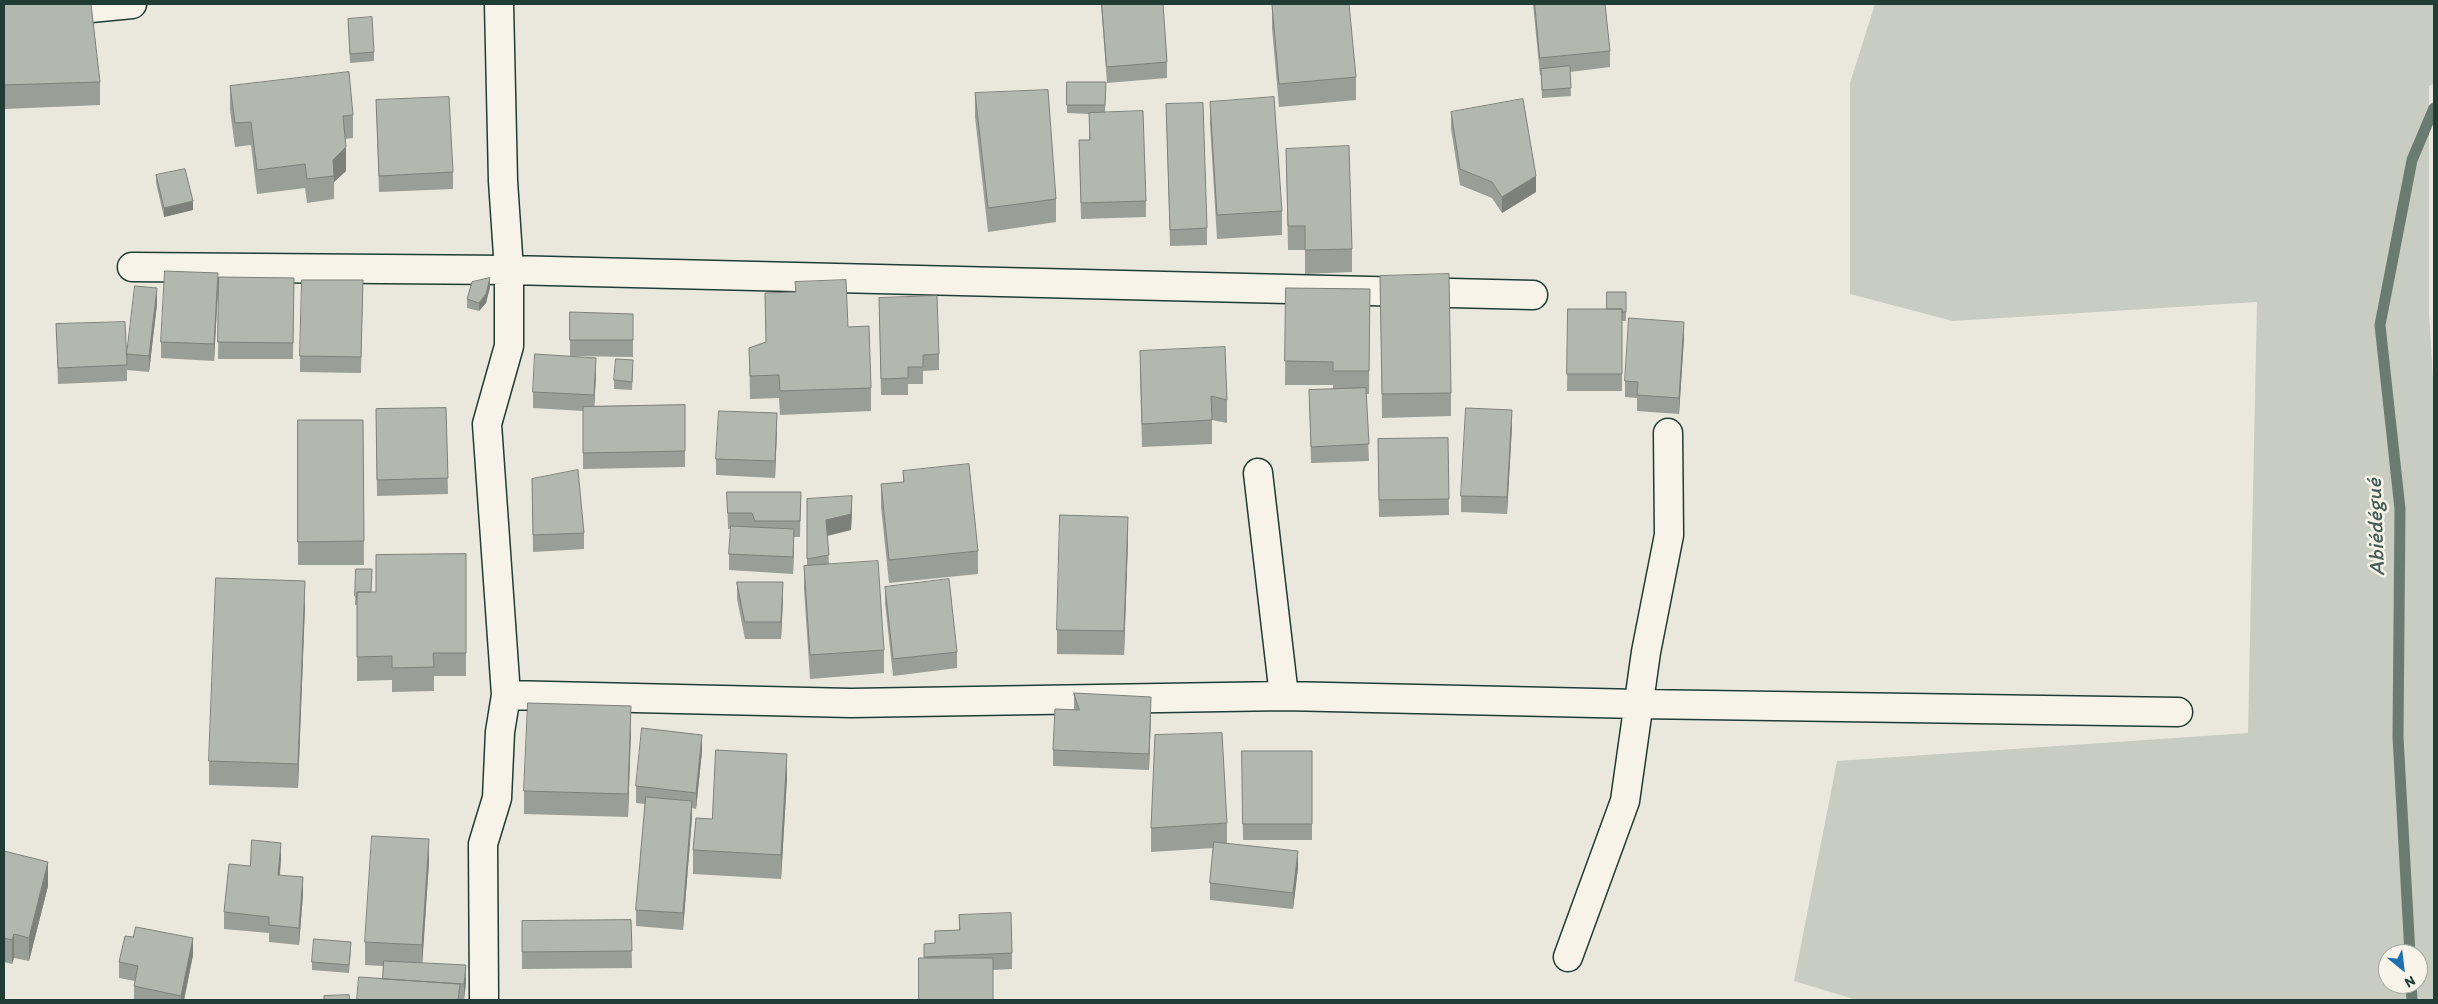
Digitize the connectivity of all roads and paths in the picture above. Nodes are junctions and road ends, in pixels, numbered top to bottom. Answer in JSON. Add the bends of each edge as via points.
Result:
{"nodes":[{"id":1,"x":132,"y":4,"type":"edge"},
{"id":2,"x":499,"y":4,"type":"edge"},
{"id":3,"x":4,"y":9,"type":"edge"},
{"id":4,"x":132,"y":267,"type":"dead end"},
{"id":5,"x":509,"y":270,"type":"junction"},
{"id":6,"x":1533,"y":295,"type":"dead end"},
{"id":7,"x":1668,"y":433,"type":"dead end"},
{"id":8,"x":1258,"y":473,"type":"dead end"},
{"id":9,"x":506,"y":695,"type":"junction"},
{"id":10,"x":1284,"y":696,"type":"junction"},
{"id":11,"x":1639,"y":704,"type":"junction"},
{"id":12,"x":2178,"y":712,"type":"dead end"},
{"id":13,"x":1568,"y":957,"type":"dead end"},
{"id":14,"x":484,"y":1000,"type":"edge"}],
"edges":[{"from":1,"to":3,"type":"street","via":[[70,10]]},
{"from":2,"to":5,"type":"street","via":[[503,181]]},
{"from":4,"to":5,"type":"street"},
{"from":5,"to":6,"type":"street"},
{"from":5,"to":9,"type":"street","via":[[509,346],[487,424]]},
{"from":7,"to":11,"type":"street","via":[[1669,535]]},
{"from":8,"to":10,"type":"street"},
{"from":9,"to":10,"type":"street","via":[[851,703]]},
{"from":9,"to":14,"type":"street","via":[[500,732],[497,798],[483,844]]},
{"from":10,"to":11,"type":"street"},
{"from":11,"to":12,"type":"street"},
{"from":11,"to":13,"type":"street","via":[[1625,801]]}]}
